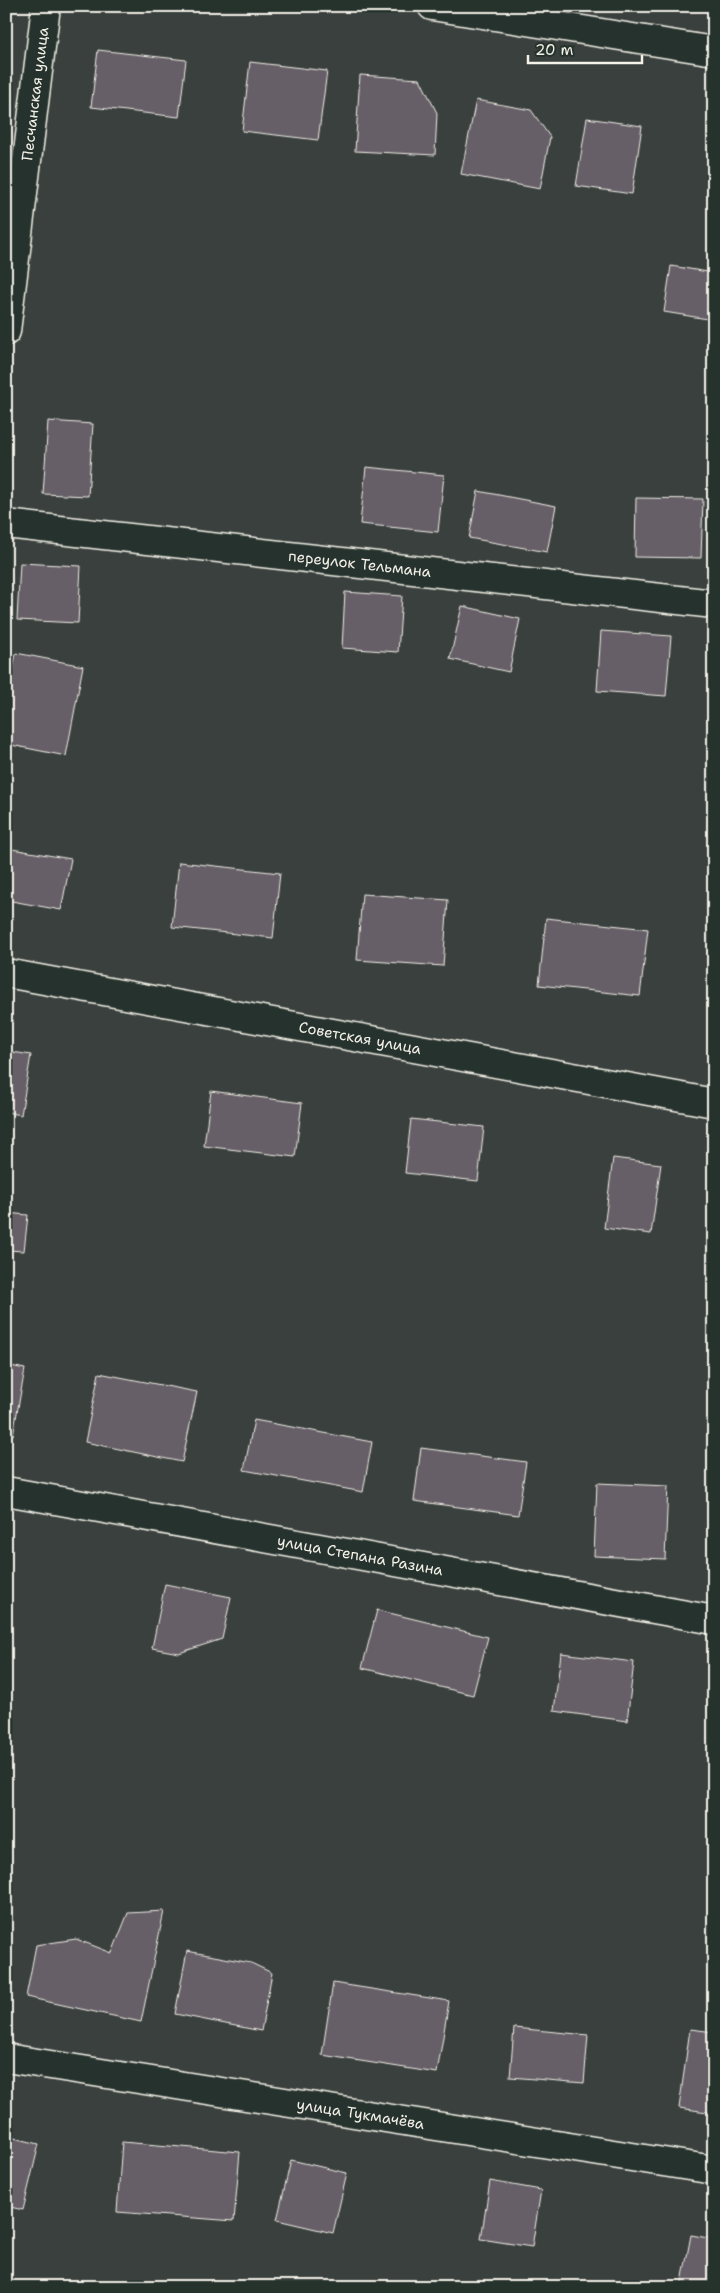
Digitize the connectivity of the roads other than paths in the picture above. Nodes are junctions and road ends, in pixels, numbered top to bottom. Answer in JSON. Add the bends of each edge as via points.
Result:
{"nodes":[{"id":1,"x":46,"y":6,"type":"edge"},
{"id":2,"x":432,"y":6,"type":"edge"},
{"id":3,"x":714,"y":51,"type":"edge"},
{"id":4,"x":6,"y":331,"type":"edge"},
{"id":5,"x":6,"y":524,"type":"edge"},
{"id":6,"x":714,"y":604,"type":"edge"},
{"id":7,"x":6,"y":973,"type":"edge"},
{"id":8,"x":714,"y":1103,"type":"edge"},
{"id":9,"x":6,"y":1491,"type":"edge"},
{"id":10,"x":714,"y":1620,"type":"edge"},
{"id":11,"x":6,"y":2058,"type":"edge"},
{"id":12,"x":714,"y":2170,"type":"edge"}],
"edges":[{"from":1,"to":4,"type":"street","name":"Песчанская улица"},
{"from":2,"to":3,"type":"street"},
{"from":5,"to":6,"type":"street","name":"переулок Тельмана"},
{"from":7,"to":8,"type":"street","name":"Советская улица"},
{"from":9,"to":10,"type":"street","name":"улица Степана Разина"},
{"from":11,"to":12,"type":"street","name":"улица Тукмачёва"}]}
